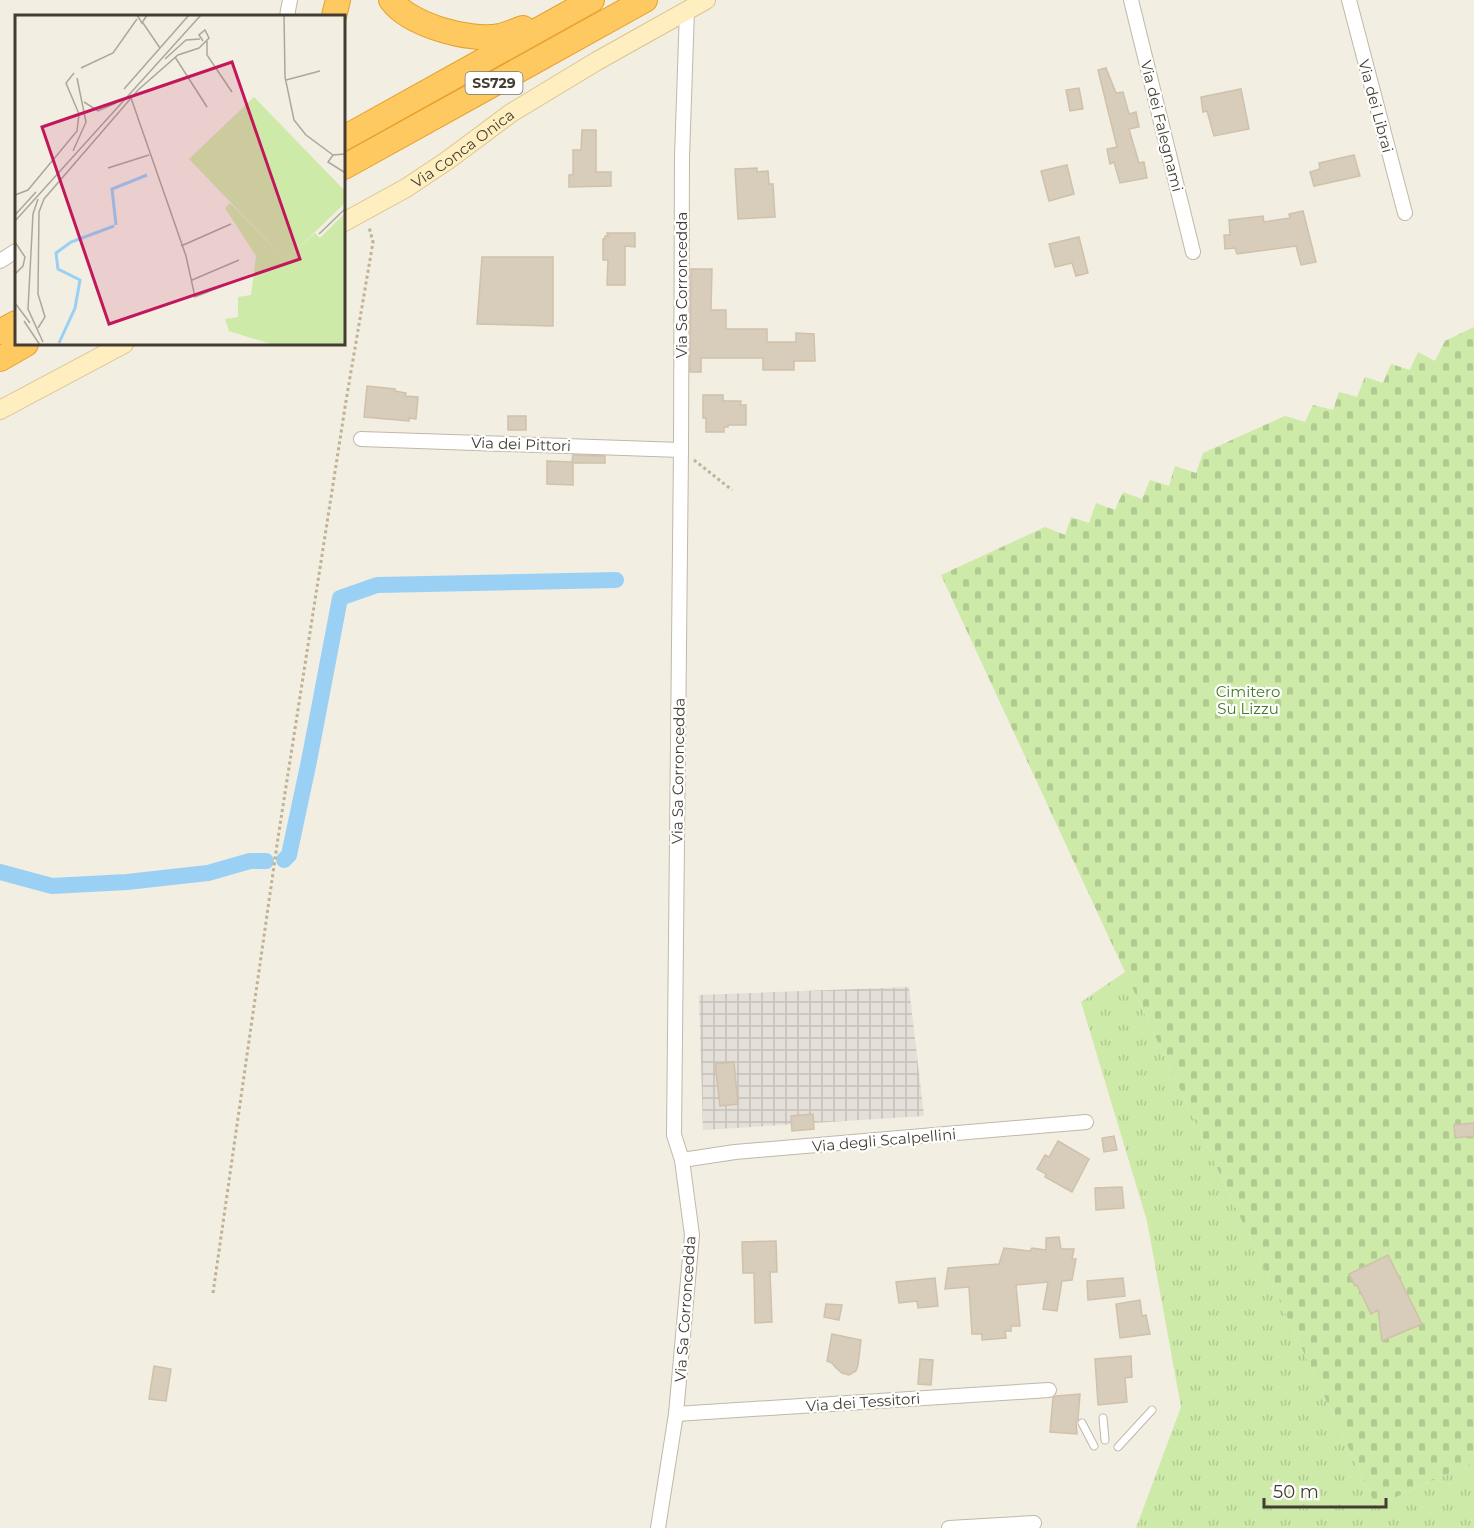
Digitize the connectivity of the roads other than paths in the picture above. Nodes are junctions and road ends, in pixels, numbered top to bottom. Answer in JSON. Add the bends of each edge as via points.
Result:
{"nodes":[{"id":1,"x":290,"y":0,"type":"edge"},
{"id":2,"x":338,"y":0,"type":"edge"},
{"id":3,"x":391,"y":0,"type":"edge"},
{"id":4,"x":592,"y":0,"type":"edge"},
{"id":5,"x":645,"y":0,"type":"edge"},
{"id":6,"x":706,"y":0,"type":"edge"},
{"id":7,"x":1131,"y":0,"type":"edge"},
{"id":8,"x":1349,"y":0,"type":"edge"},
{"id":9,"x":687,"y":10,"type":"junction"},
{"id":10,"x":570,"y":12,"type":"junction"},
{"id":11,"x":287,"y":15,"type":"edge"},
{"id":12,"x":334,"y":15,"type":"edge"},
{"id":13,"x":345,"y":137,"type":"edge"},
{"id":14,"x":345,"y":166,"type":"edge"},
{"id":15,"x":1405,"y":213,"type":"dead end"},
{"id":16,"x":345,"y":221,"type":"edge"},
{"id":17,"x":15,"y":252,"type":"edge"},
{"id":18,"x":1193,"y":252,"type":"dead end"},
{"id":19,"x":0,"y":261,"type":"edge"},
{"id":20,"x":15,"y":324,"type":"edge"},
{"id":21,"x":0,"y":332,"type":"edge"},
{"id":22,"x":24,"y":345,"type":"edge"},
{"id":23,"x":122,"y":345,"type":"edge"},
{"id":24,"x":0,"y":359,"type":"edge"},
{"id":25,"x":0,"y":410,"type":"edge"},
{"id":26,"x":361,"y":439,"type":"dead end"},
{"id":27,"x":681,"y":450,"type":"junction"},
{"id":28,"x":1086,"y":1122,"type":"dead end"},
{"id":29,"x":682,"y":1160,"type":"junction"},
{"id":30,"x":1049,"y":1390,"type":"dead end"},
{"id":31,"x":1152,"y":1410,"type":"dead end"},
{"id":32,"x":676,"y":1414,"type":"junction"},
{"id":33,"x":1103,"y":1418,"type":"dead end"},
{"id":34,"x":1082,"y":1423,"type":"dead end"},
{"id":35,"x":1105,"y":1440,"type":"dead end"},
{"id":36,"x":1094,"y":1446,"type":"dead end"},
{"id":37,"x":1118,"y":1447,"type":"dead end"},
{"id":38,"x":1034,"y":1523,"type":"dead end"},
{"id":39,"x":658,"y":1528,"type":"edge"},
{"id":40,"x":949,"y":1528,"type":"edge"}],
"edges":[{"from":1,"to":11,"type":"street"},
{"from":2,"to":12,"type":"highway"},
{"from":3,"to":10,"type":"highway","via":[[397,8],[430,26],[467,36],[499,36]]},
{"from":4,"to":10,"type":"highway","number":"SS729"},
{"from":5,"to":14,"type":"highway","number":"SS729"},
{"from":6,"to":9,"type":"street","name":"Via Conca Onica"},
{"from":7,"to":18,"type":"street","name":"Via dei Falegnami"},
{"from":8,"to":15,"type":"street","name":"Via dei Librai"},
{"from":9,"to":16,"type":"street","name":"Via Conca Onica","via":[[511,113],[406,188]]},
{"from":9,"to":27,"type":"street","name":"Via Sa Corroncedda"},
{"from":10,"to":13,"type":"highway","number":"SS729"},
{"from":17,"to":19,"type":"street"},
{"from":20,"to":21,"type":"highway"},
{"from":22,"to":24,"type":"highway"},
{"from":23,"to":25,"type":"street"},
{"from":26,"to":27,"type":"street","name":"Via dei Pittori"},
{"from":27,"to":29,"type":"street","name":"Via Sa Corroncedda","via":[[674,1135]]},
{"from":28,"to":29,"type":"street","name":"Via degli Scalpellini","via":[[735,1152]]},
{"from":29,"to":32,"type":"street","name":"Via Sa Corroncedda","via":[[692,1235]]},
{"from":30,"to":32,"type":"street","name":"Via dei Tessitori"},
{"from":31,"to":37,"type":"lane"},
{"from":32,"to":39,"type":"street","name":"Via Sa Corroncedda"},
{"from":33,"to":35,"type":"lane"},
{"from":34,"to":36,"type":"lane"},
{"from":38,"to":40,"type":"street"}]}
